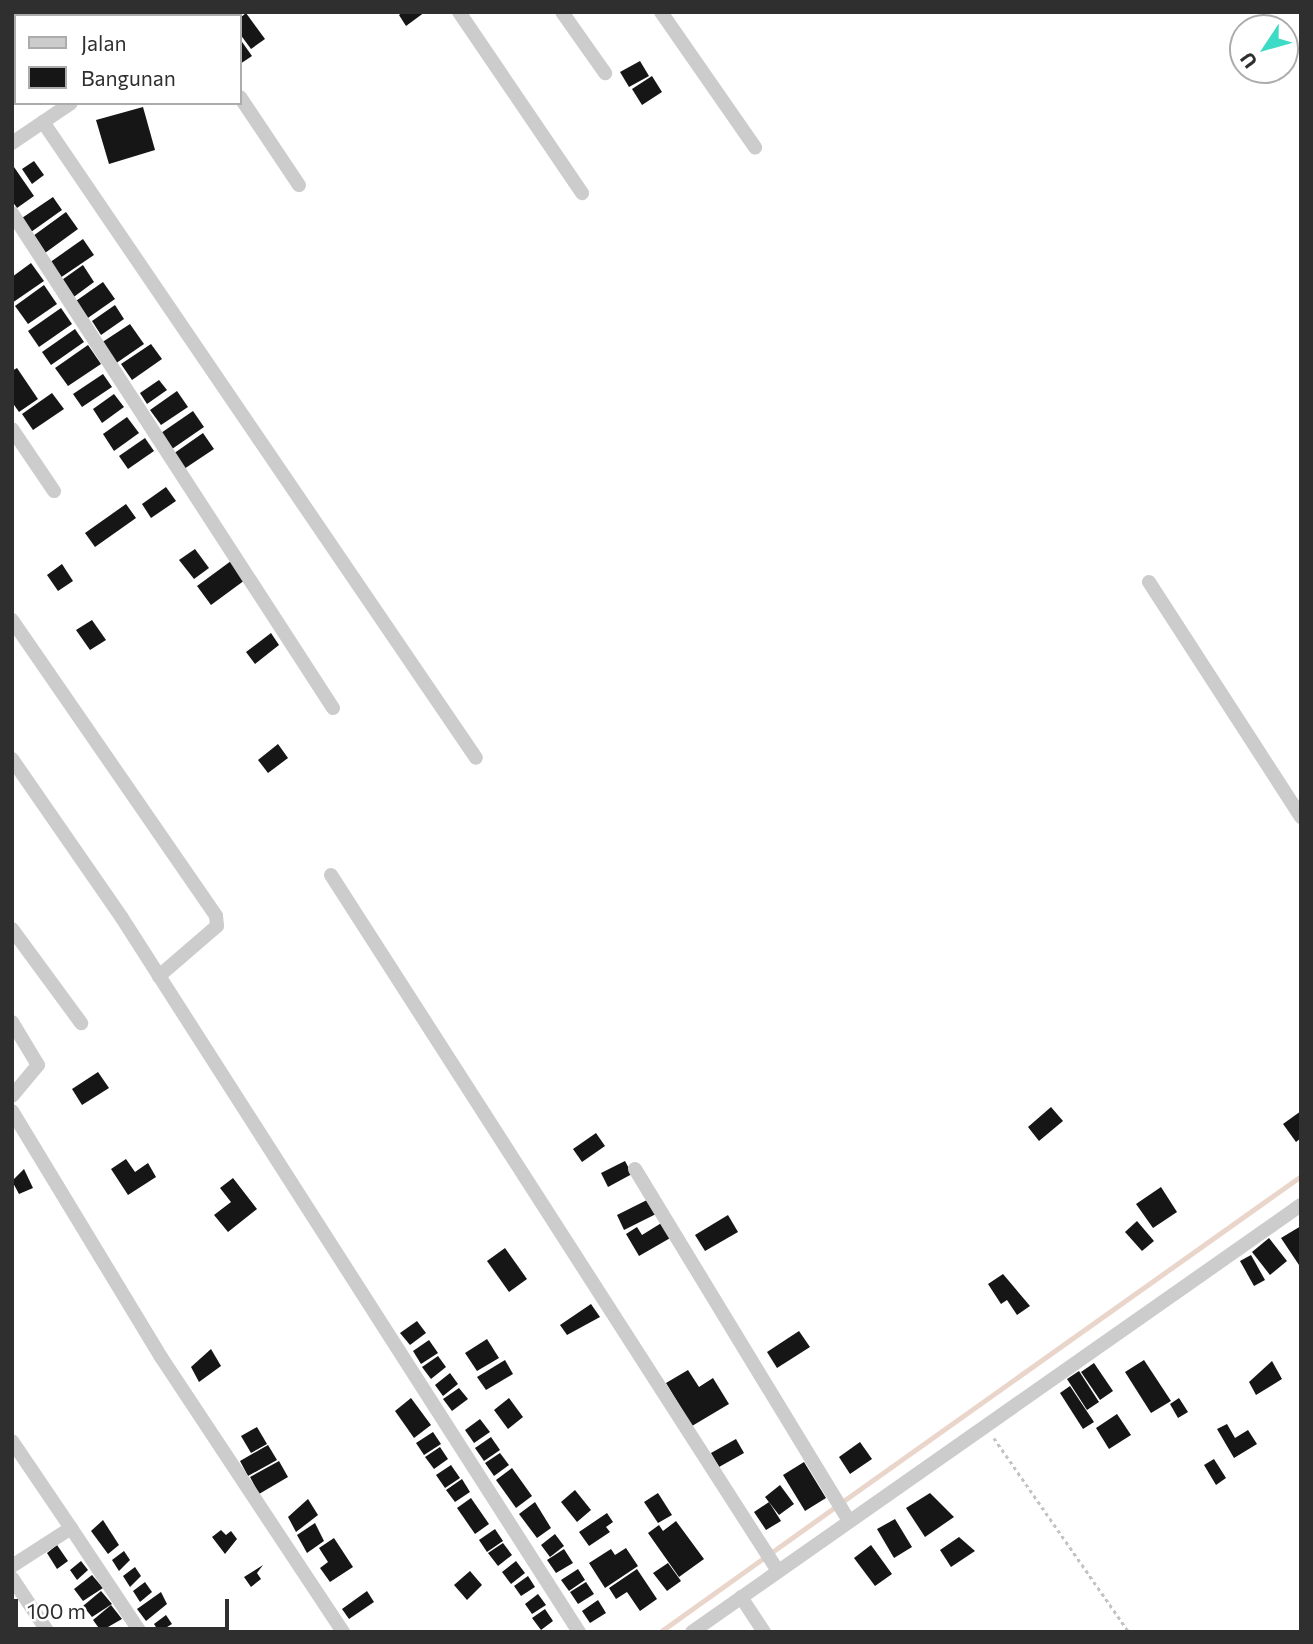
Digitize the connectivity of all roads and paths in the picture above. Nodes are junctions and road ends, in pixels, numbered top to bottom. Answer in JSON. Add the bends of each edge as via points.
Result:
{"nodes":[{"id":1,"x":459,"y":12,"type":"edge"},
{"id":2,"x":562,"y":12,"type":"edge"},
{"id":3,"x":662,"y":12,"type":"edge"},
{"id":4,"x":605,"y":74,"type":"dead end"},
{"id":5,"x":242,"y":100,"type":"edge"},
{"id":6,"x":69,"y":105,"type":"edge"},
{"id":7,"x":43,"y":122,"type":"junction"},
{"id":8,"x":12,"y":143,"type":"edge"},
{"id":9,"x":755,"y":147,"type":"dead end"},
{"id":10,"x":299,"y":185,"type":"dead end"},
{"id":11,"x":582,"y":193,"type":"dead end"},
{"id":12,"x":12,"y":213,"type":"edge"},
{"id":13,"x":12,"y":429,"type":"edge"},
{"id":14,"x":54,"y":491,"type":"dead end"},
{"id":15,"x":1149,"y":582,"type":"dead end"},
{"id":16,"x":12,"y":620,"type":"edge"},
{"id":17,"x":333,"y":708,"type":"dead end"},
{"id":18,"x":476,"y":758,"type":"dead end"},
{"id":19,"x":12,"y":759,"type":"edge"},
{"id":20,"x":1301,"y":817,"type":"edge"},
{"id":21,"x":331,"y":874,"type":"dead end"},
{"id":22,"x":12,"y":929,"type":"edge"},
{"id":23,"x":159,"y":976,"type":"junction"},
{"id":24,"x":12,"y":1022,"type":"edge"},
{"id":25,"x":81,"y":1023,"type":"dead end"},
{"id":26,"x":12,"y":1096,"type":"edge"},
{"id":27,"x":12,"y":1111,"type":"edge"},
{"id":28,"x":635,"y":1169,"type":"dead end"},
{"id":29,"x":1301,"y":1205,"type":"edge"},
{"id":30,"x":986,"y":1427,"type":"junction"},
{"id":31,"x":12,"y":1441,"type":"edge"},
{"id":32,"x":846,"y":1517,"type":"junction"},
{"id":33,"x":71,"y":1528,"type":"junction"},
{"id":34,"x":12,"y":1566,"type":"edge"},
{"id":35,"x":775,"y":1567,"type":"junction"},
{"id":36,"x":12,"y":1578,"type":"edge"},
{"id":37,"x":741,"y":1597,"type":"junction"},
{"id":38,"x":48,"y":1632,"type":"edge"},
{"id":39,"x":140,"y":1632,"type":"edge"},
{"id":40,"x":343,"y":1632,"type":"edge"},
{"id":41,"x":579,"y":1632,"type":"edge"},
{"id":42,"x":692,"y":1632,"type":"edge"},
{"id":43,"x":764,"y":1632,"type":"edge"},
{"id":44,"x":1129,"y":1632,"type":"edge"}],
"edges":[{"from":1,"to":11,"type":"street"},
{"from":2,"to":4,"type":"street"},
{"from":3,"to":9,"type":"street"},
{"from":5,"to":10,"type":"street"},
{"from":6,"to":7,"type":"street"},
{"from":7,"to":8,"type":"street"},
{"from":7,"to":18,"type":"street"},
{"from":12,"to":17,"type":"street"},
{"from":13,"to":14,"type":"street"},
{"from":15,"to":20,"type":"street"},
{"from":16,"to":23,"type":"street","via":[[216,916],[217,926]]},
{"from":19,"to":23,"type":"street"},
{"from":21,"to":35,"type":"street"},
{"from":22,"to":25,"type":"street"},
{"from":23,"to":41,"type":"street"},
{"from":24,"to":26,"type":"street","via":[[38,1065]]},
{"from":27,"to":40,"type":"street","via":[[161,1357]]},
{"from":28,"to":32,"type":"street"},
{"from":29,"to":30,"type":"street"},
{"from":30,"to":32,"type":"street"},
{"from":30,"to":44,"type":"path"},
{"from":31,"to":33,"type":"street"},
{"from":32,"to":35,"type":"street"},
{"from":33,"to":34,"type":"street"},
{"from":33,"to":39,"type":"street"},
{"from":35,"to":37,"type":"street"},
{"from":36,"to":38,"type":"street"},
{"from":37,"to":42,"type":"street"},
{"from":37,"to":43,"type":"street"}]}
